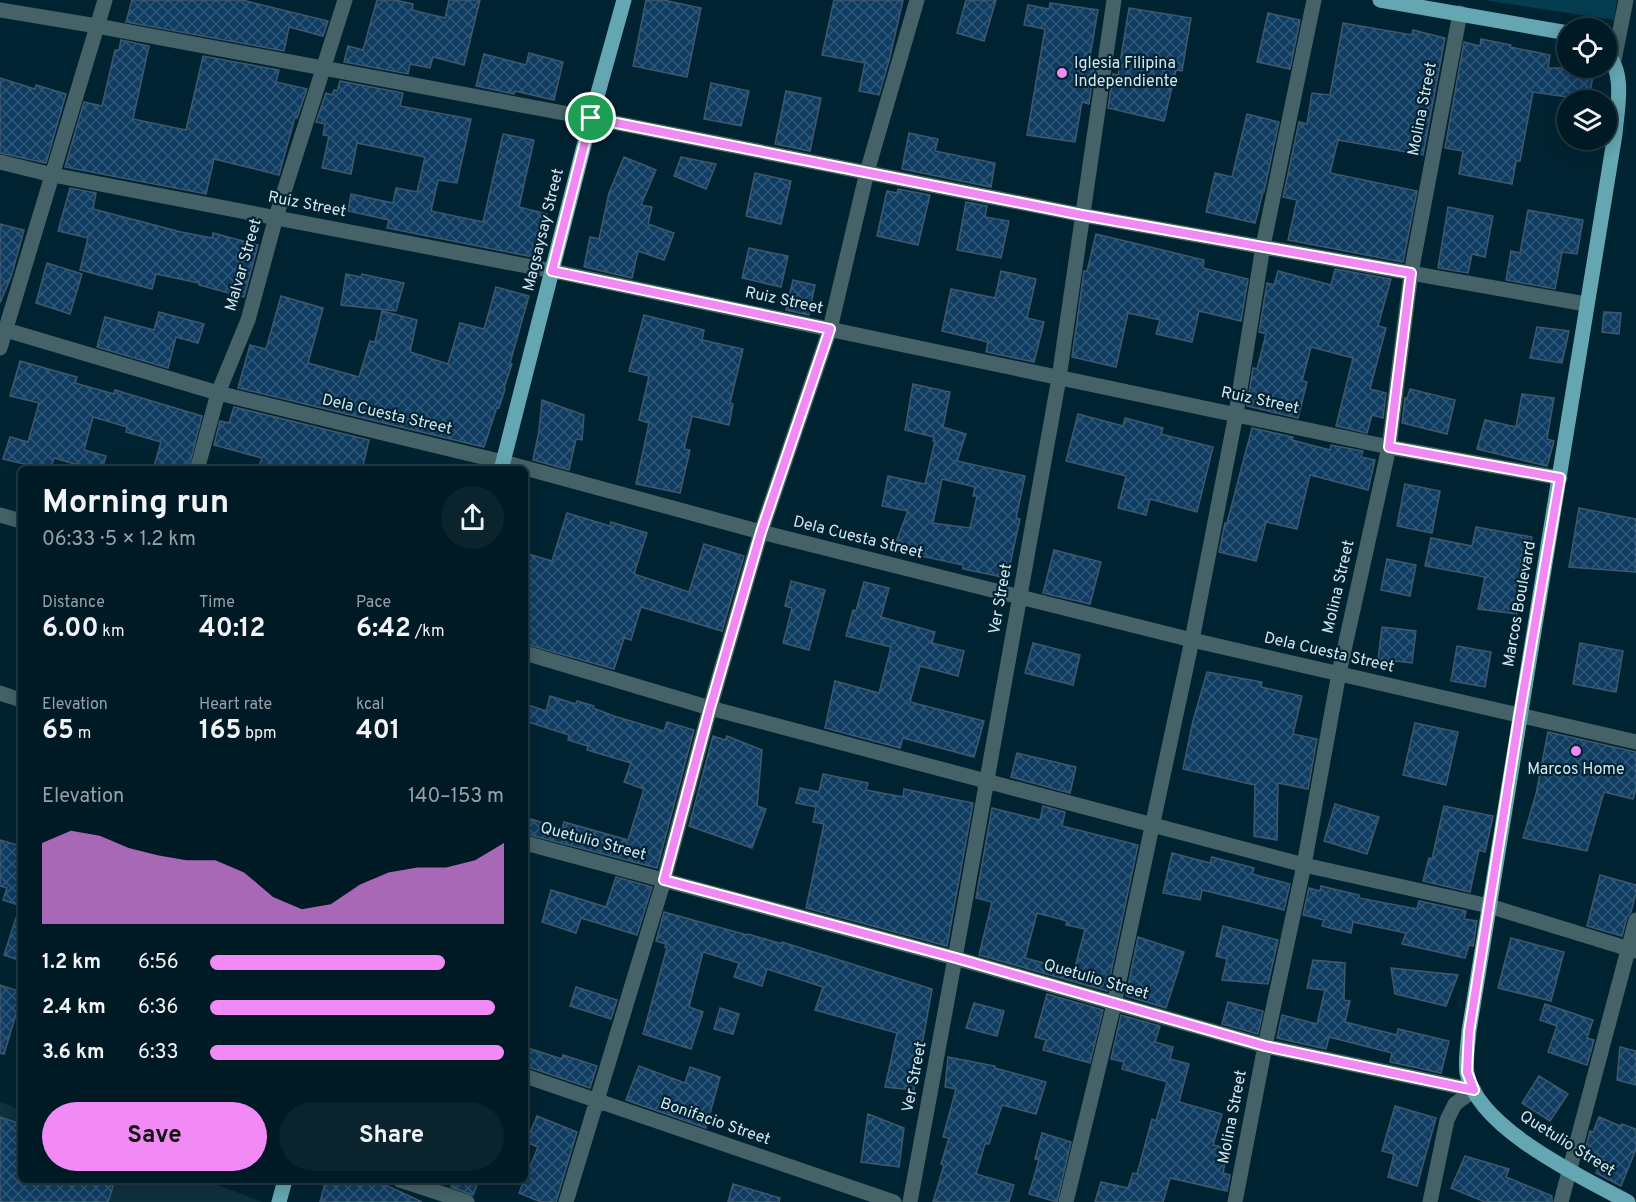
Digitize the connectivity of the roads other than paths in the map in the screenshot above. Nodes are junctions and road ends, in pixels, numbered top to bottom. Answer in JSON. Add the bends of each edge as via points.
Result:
{"nodes":[{"id":1,"x":105,"y":0,"type":"edge"},
{"id":2,"x":345,"y":0,"type":"edge"},
{"id":3,"x":624,"y":0,"type":"edge"},
{"id":4,"x":917,"y":0,"type":"edge"},
{"id":5,"x":1114,"y":0,"type":"edge"},
{"id":6,"x":1314,"y":0,"type":"edge"},
{"id":7,"x":1380,"y":0,"type":"edge"},
{"id":8,"x":1626,"y":0,"type":"edge"},
{"id":9,"x":0,"y":10,"type":"edge"},
{"id":10,"x":1460,"y":13,"type":"junction"},
{"id":11,"x":97,"y":26,"type":"junction"},
{"id":12,"x":1557,"y":31,"type":"edge"},
{"id":13,"x":1617,"y":32,"type":"edge"},
{"id":14,"x":323,"y":68,"type":"junction"},
{"id":15,"x":1615,"y":78,"type":"edge"},
{"id":16,"x":591,"y":118,"type":"junction"},
{"id":17,"x":0,"y":162,"type":"edge"},
{"id":18,"x":867,"y":172,"type":"junction"},
{"id":19,"x":53,"y":175,"type":"junction"},
{"id":20,"x":1082,"y":215,"type":"junction"},
{"id":21,"x":276,"y":217,"type":"junction"},
{"id":22,"x":1263,"y":246,"type":"junction"},
{"id":23,"x":552,"y":271,"type":"junction"},
{"id":24,"x":1411,"y":273,"type":"junction"},
{"id":25,"x":1586,"y":304,"type":"junction"},
{"id":26,"x":830,"y":329,"type":"junction"},
{"id":27,"x":6,"y":330,"type":"junction"},
{"id":28,"x":0,"y":348,"type":"edge"},
{"id":29,"x":1059,"y":378,"type":"junction"},
{"id":30,"x":218,"y":393,"type":"junction"},
{"id":31,"x":1236,"y":414,"type":"junction"},
{"id":32,"x":1389,"y":447,"type":"junction"},
{"id":33,"x":198,"y":466,"type":"edge"},
{"id":34,"x":502,"y":466,"type":"edge"},
{"id":35,"x":528,"y":473,"type":"edge"},
{"id":36,"x":1560,"y":478,"type":"junction"},
{"id":37,"x":0,"y":515,"type":"edge"},
{"id":38,"x":18,"y":520,"type":"edge"},
{"id":39,"x":761,"y":532,"type":"junction"},
{"id":40,"x":1019,"y":597,"type":"junction"},
{"id":41,"x":1192,"y":640,"type":"junction"},
{"id":42,"x":528,"y":654,"type":"edge"},
{"id":43,"x":1339,"y":673,"type":"junction"},
{"id":44,"x":0,"y":693,"type":"edge"},
{"id":45,"x":18,"y":699,"type":"edge"},
{"id":46,"x":710,"y":708,"type":"junction"},
{"id":47,"x":1519,"y":717,"type":"junction"},
{"id":48,"x":1636,"y":742,"type":"edge"},
{"id":49,"x":986,"y":782,"type":"junction"},
{"id":50,"x":1153,"y":825,"type":"junction"},
{"id":51,"x":528,"y":844,"type":"edge"},
{"id":52,"x":1304,"y":865,"type":"junction"},
{"id":53,"x":664,"y":880,"type":"junction"},
{"id":54,"x":1489,"y":906,"type":"junction"},
{"id":55,"x":1636,"y":920,"type":"edge"},
{"id":56,"x":1633,"y":950,"type":"edge"},
{"id":57,"x":956,"y":958,"type":"junction"},
{"id":58,"x":1114,"y":1004,"type":"junction"},
{"id":59,"x":1265,"y":1046,"type":"junction"},
{"id":60,"x":528,"y":1077,"type":"edge"},
{"id":61,"x":1474,"y":1090,"type":"junction"},
{"id":62,"x":598,"y":1101,"type":"junction"},
{"id":63,"x":1570,"y":1171,"type":"junction"},
{"id":64,"x":284,"y":1183,"type":"edge"},
{"id":65,"x":409,"y":1183,"type":"edge"},
{"id":66,"x":279,"y":1202,"type":"edge"},
{"id":67,"x":467,"y":1202,"type":"edge"},
{"id":68,"x":566,"y":1202,"type":"edge"},
{"id":69,"x":894,"y":1202,"type":"edge"},
{"id":70,"x":910,"y":1202,"type":"edge"},
{"id":71,"x":1066,"y":1202,"type":"edge"},
{"id":72,"x":1234,"y":1202,"type":"edge"},
{"id":73,"x":1430,"y":1202,"type":"edge"},
{"id":74,"x":1561,"y":1202,"type":"edge"},
{"id":75,"x":1629,"y":1202,"type":"edge"}],
"edges":[{"from":1,"to":11,"type":"street"},
{"from":2,"to":14,"type":"street","name":"Malvar Street"},
{"from":3,"to":16,"type":"main road","name":"Magsaysay Street"},
{"from":4,"to":18,"type":"street"},
{"from":5,"to":20,"type":"street","name":"Ver Street"},
{"from":6,"to":22,"type":"street"},
{"from":7,"to":10,"type":"main road"},
{"from":8,"to":13,"type":"street","name":"Marcos Boulevard"},
{"from":9,"to":11,"type":"street"},
{"from":10,"to":12,"type":"main road"},
{"from":10,"to":24,"type":"street","name":"Molina Street"},
{"from":11,"to":14,"type":"street"},
{"from":11,"to":19,"type":"street"},
{"from":14,"to":16,"type":"street"},
{"from":14,"to":21,"type":"street","name":"Malvar Street"},
{"from":15,"to":25,"type":"main road","name":"Marcos Boulevard","via":[[1618,93],[1614,134]]},
{"from":16,"to":18,"type":"street"},
{"from":16,"to":23,"type":"main road","name":"Magsaysay Street"},
{"from":17,"to":19,"type":"street","name":"Ruiz Street"},
{"from":18,"to":20,"type":"street"},
{"from":18,"to":26,"type":"street"},
{"from":19,"to":21,"type":"street","name":"Ruiz Street"},
{"from":19,"to":27,"type":"street"},
{"from":20,"to":22,"type":"street"},
{"from":20,"to":29,"type":"street","name":"Ver Street"},
{"from":21,"to":23,"type":"street","name":"Ruiz Street"},
{"from":21,"to":30,"type":"street","name":"Malvar Street","via":[[248,320]]},
{"from":22,"to":24,"type":"street"},
{"from":22,"to":31,"type":"street"},
{"from":23,"to":26,"type":"street","name":"Ruiz Street"},
{"from":23,"to":34,"type":"main road","name":"Magsaysay Street"},
{"from":24,"to":25,"type":"street"},
{"from":24,"to":32,"type":"street","name":"Molina Street"},
{"from":25,"to":36,"type":"main road","name":"Marcos Boulevard"},
{"from":26,"to":29,"type":"street","name":"Ruiz Street"},
{"from":26,"to":39,"type":"street"},
{"from":27,"to":28,"type":"street"},
{"from":27,"to":30,"type":"street","name":"Dela Cuesta Street"},
{"from":29,"to":31,"type":"street","name":"Ruiz Street"},
{"from":29,"to":40,"type":"street","name":"Ver Street"},
{"from":30,"to":33,"type":"street","name":"Malvar Street"},
{"from":30,"to":34,"type":"street","name":"Dela Cuesta Street"},
{"from":31,"to":32,"type":"street","name":"Ruiz Street"},
{"from":31,"to":41,"type":"street"},
{"from":32,"to":36,"type":"street","name":"Ruiz Street"},
{"from":32,"to":43,"type":"street","name":"Molina Street"},
{"from":35,"to":39,"type":"street","name":"Dela Cuesta Street"},
{"from":36,"to":47,"type":"main road","name":"Marcos Boulevard"},
{"from":37,"to":38,"type":"street"},
{"from":39,"to":40,"type":"street","name":"Dela Cuesta Street"},
{"from":39,"to":46,"type":"street"},
{"from":40,"to":41,"type":"street","name":"Dela Cuesta Street"},
{"from":40,"to":49,"type":"street","name":"Ver Street"},
{"from":41,"to":43,"type":"street","name":"Dela Cuesta Street"},
{"from":41,"to":50,"type":"street"},
{"from":42,"to":46,"type":"street"},
{"from":43,"to":47,"type":"street","name":"Dela Cuesta Street"},
{"from":43,"to":52,"type":"street","name":"Molina Street"},
{"from":44,"to":45,"type":"street"},
{"from":46,"to":49,"type":"street"},
{"from":46,"to":53,"type":"street"},
{"from":47,"to":48,"type":"street","name":"Dela Cuesta Street"},
{"from":47,"to":54,"type":"main road","name":"Marcos Boulevard"},
{"from":49,"to":50,"type":"street"},
{"from":49,"to":57,"type":"street","name":"Ver Street"},
{"from":50,"to":52,"type":"street"},
{"from":50,"to":58,"type":"street"},
{"from":51,"to":53,"type":"street","name":"Quetulio Street"},
{"from":52,"to":54,"type":"street"},
{"from":52,"to":59,"type":"street","name":"Molina Street"},
{"from":53,"to":57,"type":"street","name":"Quetulio Street"},
{"from":53,"to":62,"type":"street"},
{"from":54,"to":56,"type":"street"},
{"from":54,"to":61,"type":"main road","name":"Marcos Boulevard","via":[[1469,1032],[1467,1072]]},
{"from":55,"to":56,"type":"street"},
{"from":56,"to":63,"type":"street"},
{"from":57,"to":58,"type":"street","name":"Quetulio Street"},
{"from":57,"to":70,"type":"street","name":"Ver Street"},
{"from":58,"to":59,"type":"street","name":"Quetulio Street"},
{"from":58,"to":71,"type":"street"},
{"from":59,"to":61,"type":"street","name":"Quetulio Street"},
{"from":59,"to":72,"type":"street","name":"Molina Street"},
{"from":60,"to":62,"type":"street","name":"Bonifacio Street"},
{"from":61,"to":63,"type":"main road","name":"Quetulio Street","via":[[1490,1115]]},
{"from":61,"to":73,"type":"street","via":[[1455,1104],[1447,1120]]},
{"from":62,"to":68,"type":"street"},
{"from":62,"to":69,"type":"street","name":"Bonifacio Street"},
{"from":63,"to":74,"type":"street"},
{"from":63,"to":75,"type":"main road","name":"Quetulio Street"},
{"from":64,"to":66,"type":"main road"},
{"from":65,"to":67,"type":"street"}]}
